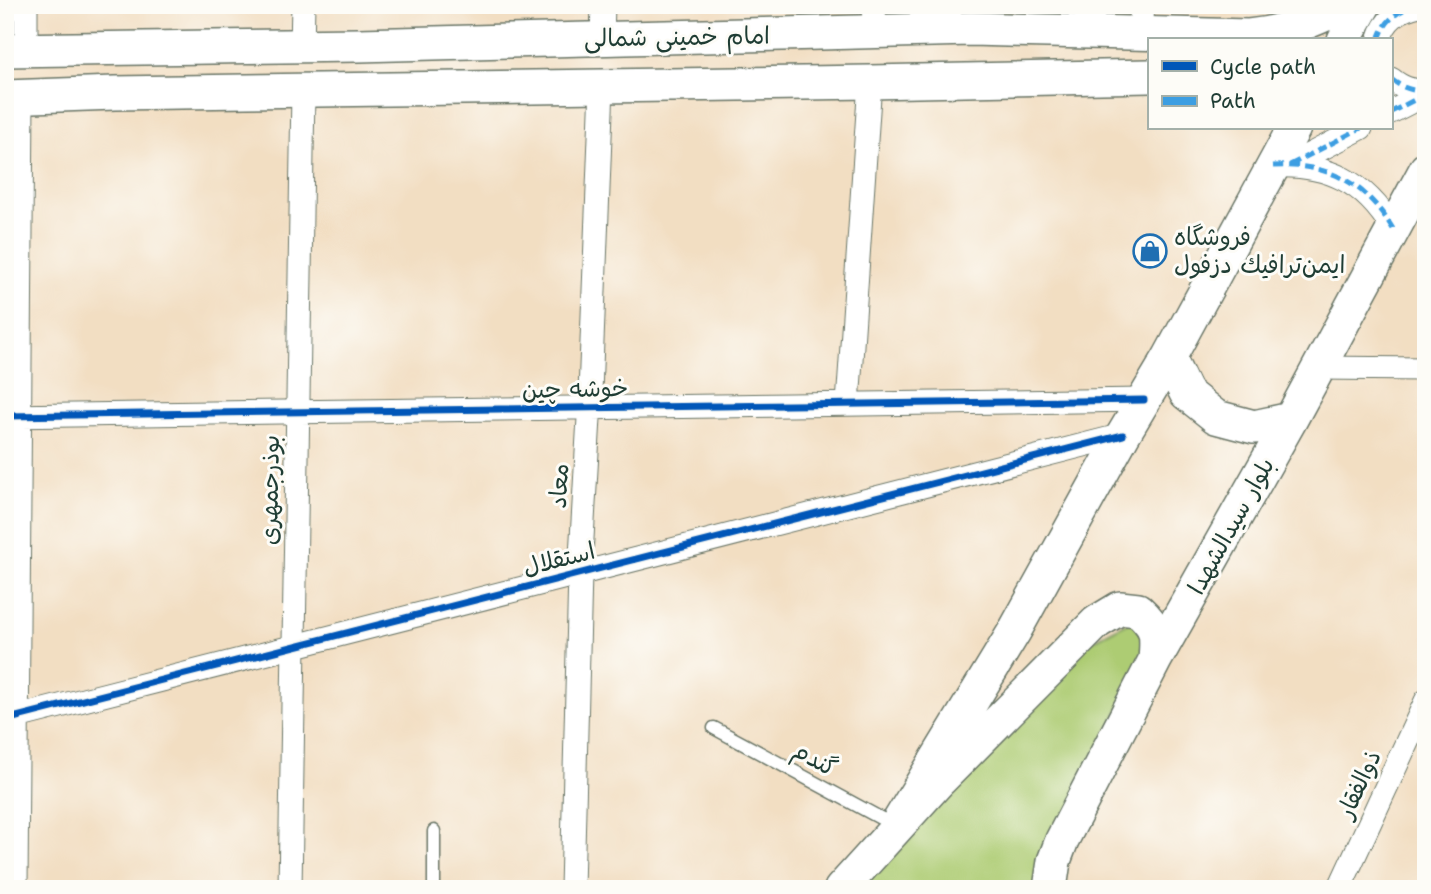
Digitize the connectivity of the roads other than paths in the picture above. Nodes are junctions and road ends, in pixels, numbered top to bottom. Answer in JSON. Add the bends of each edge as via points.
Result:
{"nodes":[{"id":1,"x":26,"y":5,"type":"edge"},
{"id":2,"x":303,"y":5,"type":"edge"},
{"id":3,"x":603,"y":5,"type":"edge"},
{"id":4,"x":1343,"y":5,"type":"edge"},
{"id":5,"x":1364,"y":5,"type":"edge"},
{"id":6,"x":1417,"y":6,"type":"edge"},
{"id":7,"x":874,"y":19,"type":"edge"},
{"id":8,"x":1141,"y":19,"type":"edge"},
{"id":9,"x":1261,"y":38,"type":"edge"},
{"id":10,"x":1345,"y":38,"type":"edge"},
{"id":11,"x":1379,"y":38,"type":"edge"},
{"id":12,"x":602,"y":39,"type":"junction"},
{"id":13,"x":302,"y":46,"type":"junction"},
{"id":14,"x":15,"y":50,"type":"edge"},
{"id":15,"x":1148,"y":76,"type":"edge"},
{"id":16,"x":1392,"y":80,"type":"edge"},
{"id":17,"x":870,"y":82,"type":"junction"},
{"id":18,"x":602,"y":86,"type":"junction"},
{"id":19,"x":303,"y":91,"type":"junction"},
{"id":20,"x":1426,"y":93,"type":"edge"},
{"id":21,"x":14,"y":97,"type":"edge"},
{"id":22,"x":1392,"y":111,"type":"edge"},
{"id":23,"x":1352,"y":130,"type":"edge"},
{"id":24,"x":1286,"y":145,"type":"edge"},
{"id":25,"x":1426,"y":169,"type":"edge"},
{"id":26,"x":1393,"y":229,"type":"junction"},
{"id":27,"x":1169,"y":358,"type":"junction"},
{"id":28,"x":1318,"y":368,"type":"junction"},
{"id":29,"x":1426,"y":369,"type":"edge"},
{"id":30,"x":1144,"y":400,"type":"junction"},
{"id":31,"x":848,"y":404,"type":"junction"},
{"id":32,"x":589,"y":408,"type":"junction"},
{"id":33,"x":298,"y":412,"type":"junction"},
{"id":34,"x":13,"y":416,"type":"edge"},
{"id":35,"x":1291,"y":419,"type":"junction"},
{"id":36,"x":1123,"y":435,"type":"junction"},
{"id":37,"x":580,"y":573,"type":"junction"},
{"id":38,"x":294,"y":646,"type":"junction"},
{"id":39,"x":1155,"y":660,"type":"junction"},
{"id":40,"x":11,"y":667,"type":"edge"},
{"id":41,"x":1426,"y":701,"type":"edge"},
{"id":42,"x":11,"y":718,"type":"edge"},
{"id":43,"x":714,"y":728,"type":"dead end"},
{"id":44,"x":896,"y":826,"type":"junction"},
{"id":45,"x":434,"y":831,"type":"dead end"},
{"id":46,"x":1051,"y":888,"type":"edge"},
{"id":47,"x":16,"y":889,"type":"edge"},
{"id":48,"x":290,"y":889,"type":"edge"},
{"id":49,"x":434,"y":889,"type":"edge"},
{"id":50,"x":572,"y":889,"type":"edge"},
{"id":51,"x":841,"y":889,"type":"edge"},
{"id":52,"x":1339,"y":889,"type":"edge"}],
"edges":[{"from":1,"to":14,"type":"street"},
{"from":2,"to":13,"type":"street"},
{"from":3,"to":12,"type":"street"},
{"from":4,"to":9,"type":"main road","name":"امام خمینی شمالی","via":[[1314,21]]},
{"from":5,"to":10,"type":"main road"},
{"from":6,"to":11,"type":"street","via":[[1394,15]]},
{"from":7,"to":8,"type":"main road","name":"امام خمینی شمالی","via":[[971,29]]},
{"from":7,"to":12,"type":"main road","name":"امام خمینی شمالی"},
{"from":8,"to":9,"type":"main road","name":"امام خمینی شمالی"},
{"from":12,"to":13,"type":"main road","name":"امام خمینی شمالی"},
{"from":13,"to":14,"type":"main road","name":"امام خمینی شمالی"},
{"from":15,"to":17,"type":"main road","name":"امام خمینی شمالی"},
{"from":16,"to":20,"type":"street"},
{"from":17,"to":18,"type":"main road","name":"امام خمینی شمالی"},
{"from":17,"to":31,"type":"street"},
{"from":18,"to":19,"type":"main road","name":"امام خمینی شمالی"},
{"from":18,"to":32,"type":"street","name":"معاد"},
{"from":19,"to":21,"type":"main road","name":"امام خمینی شمالی"},
{"from":19,"to":33,"type":"street","name":"بوذرجمهری"},
{"from":20,"to":22,"type":"street"},
{"from":21,"to":34,"type":"street"},
{"from":23,"to":24,"type":"street"},
{"from":24,"to":26,"type":"street","via":[[1372,199]]},
{"from":24,"to":27,"type":"main road"},
{"from":25,"to":26,"type":"main road","name":"بلوار سیدالشهدا"},
{"from":26,"to":28,"type":"main road","name":"بلوار سیدالشهدا"},
{"from":27,"to":30,"type":"main road"},
{"from":27,"to":35,"type":"main road","via":[[1186,393],[1216,417],[1254,427]]},
{"from":28,"to":29,"type":"street"},
{"from":28,"to":35,"type":"main road","name":"بلوار سیدالشهدا"},
{"from":30,"to":31,"type":"street","name":"خوشه چین"},
{"from":30,"to":36,"type":"main road"},
{"from":31,"to":32,"type":"street","name":"خوشه چین"},
{"from":32,"to":33,"type":"street","name":"خوشه چین"},
{"from":32,"to":37,"type":"street","name":"معاد"},
{"from":33,"to":34,"type":"street","name":"خوشه چین"},
{"from":33,"to":38,"type":"street","name":"بوذرجمهری"},
{"from":34,"to":40,"type":"street"},
{"from":35,"to":39,"type":"main road","name":"بلوار سیدالشهدا"},
{"from":36,"to":37,"type":"street","name":"استقلال"},
{"from":36,"to":44,"type":"main road","via":[[1014,632]]},
{"from":37,"to":38,"type":"street","name":"استقلال"},
{"from":37,"to":50,"type":"street","name":"معاد"},
{"from":38,"to":42,"type":"street","name":"استقلال"},
{"from":38,"to":48,"type":"street","name":"بوذرجمهری"},
{"from":39,"to":44,"type":"main road","via":[[1152,623],[1138,610],[1120,608],[1097,622]]},
{"from":39,"to":46,"type":"main road","name":"بلوار سیدالشهدا","via":[[1062,840]]},
{"from":40,"to":42,"type":"street"},
{"from":41,"to":52,"type":"street","name":"ذوالفقار"},
{"from":42,"to":47,"type":"street"},
{"from":43,"to":44,"type":"lane","name":"گندم"},
{"from":44,"to":51,"type":"main road"},
{"from":45,"to":49,"type":"lane"}]}
